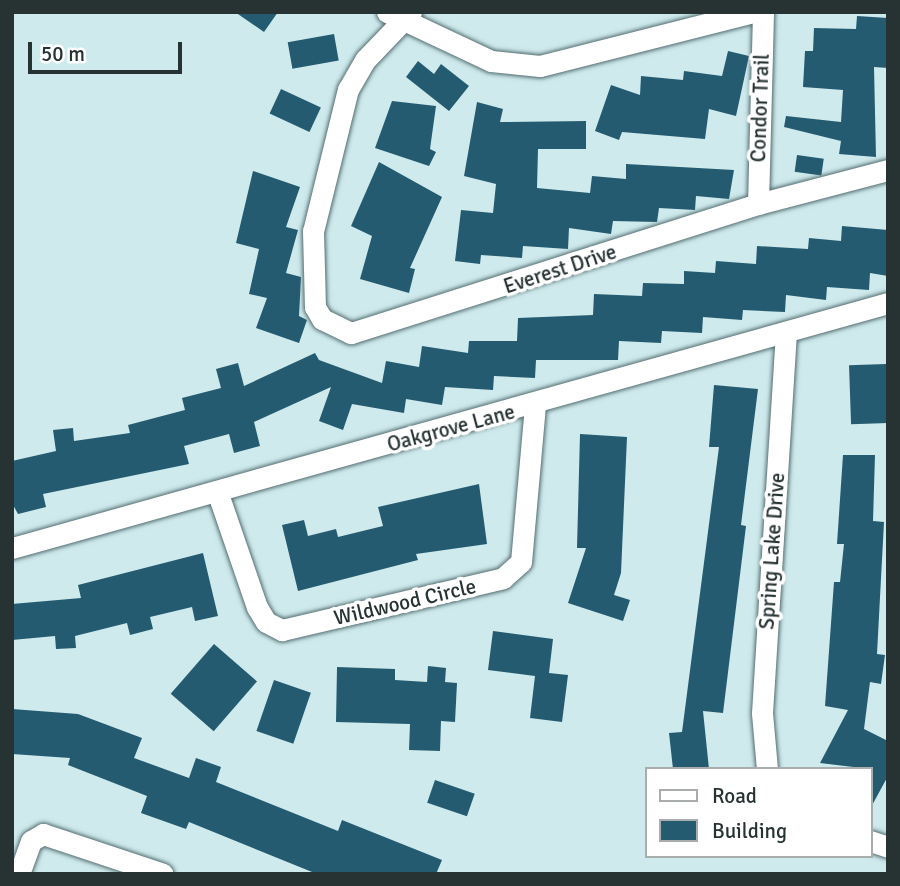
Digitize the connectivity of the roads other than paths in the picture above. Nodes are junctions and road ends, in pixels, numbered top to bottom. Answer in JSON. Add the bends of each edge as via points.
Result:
{"nodes":[{"id":1,"x":754,"y":12,"type":"edge"},
{"id":2,"x":763,"y":12,"type":"edge"},
{"id":3,"x":400,"y":15,"type":"edge"},
{"id":4,"x":888,"y":170,"type":"edge"},
{"id":5,"x":758,"y":204,"type":"junction"},
{"id":6,"x":888,"y":303,"type":"edge"},
{"id":7,"x":786,"y":332,"type":"junction"},
{"id":8,"x":535,"y":405,"type":"junction"},
{"id":9,"x":217,"y":491,"type":"junction"},
{"id":10,"x":12,"y":548,"type":"edge"},
{"id":11,"x":767,"y":767,"type":"edge"},
{"id":12,"x":19,"y":874,"type":"edge"},
{"id":13,"x":163,"y":874,"type":"edge"}],
"edges":[{"from":1,"to":3,"type":"street","via":[[540,65],[491,61]]},
{"from":2,"to":5,"type":"street","name":"Condor Trail"},
{"from":3,"to":5,"type":"street","name":"Everest Drive","via":[[348,89],[313,231],[315,307],[338,329],[370,332]]},
{"from":4,"to":5,"type":"street","name":"Everest Drive"},
{"from":6,"to":7,"type":"street","name":"Oakgrove Lane"},
{"from":7,"to":8,"type":"street","name":"Oakgrove Lane"},
{"from":7,"to":11,"type":"street","name":"Spring Lake Drive","via":[[762,713]]},
{"from":8,"to":9,"type":"street","name":"Oakgrove Lane"},
{"from":8,"to":9,"type":"street","name":"Wildwood Circle","via":[[521,562],[503,578],[282,630],[265,622],[257,607]]},
{"from":9,"to":10,"type":"street","name":"Oakgrove Lane"},
{"from":12,"to":13,"type":"street","via":[[31,841],[43,834]]}]}
